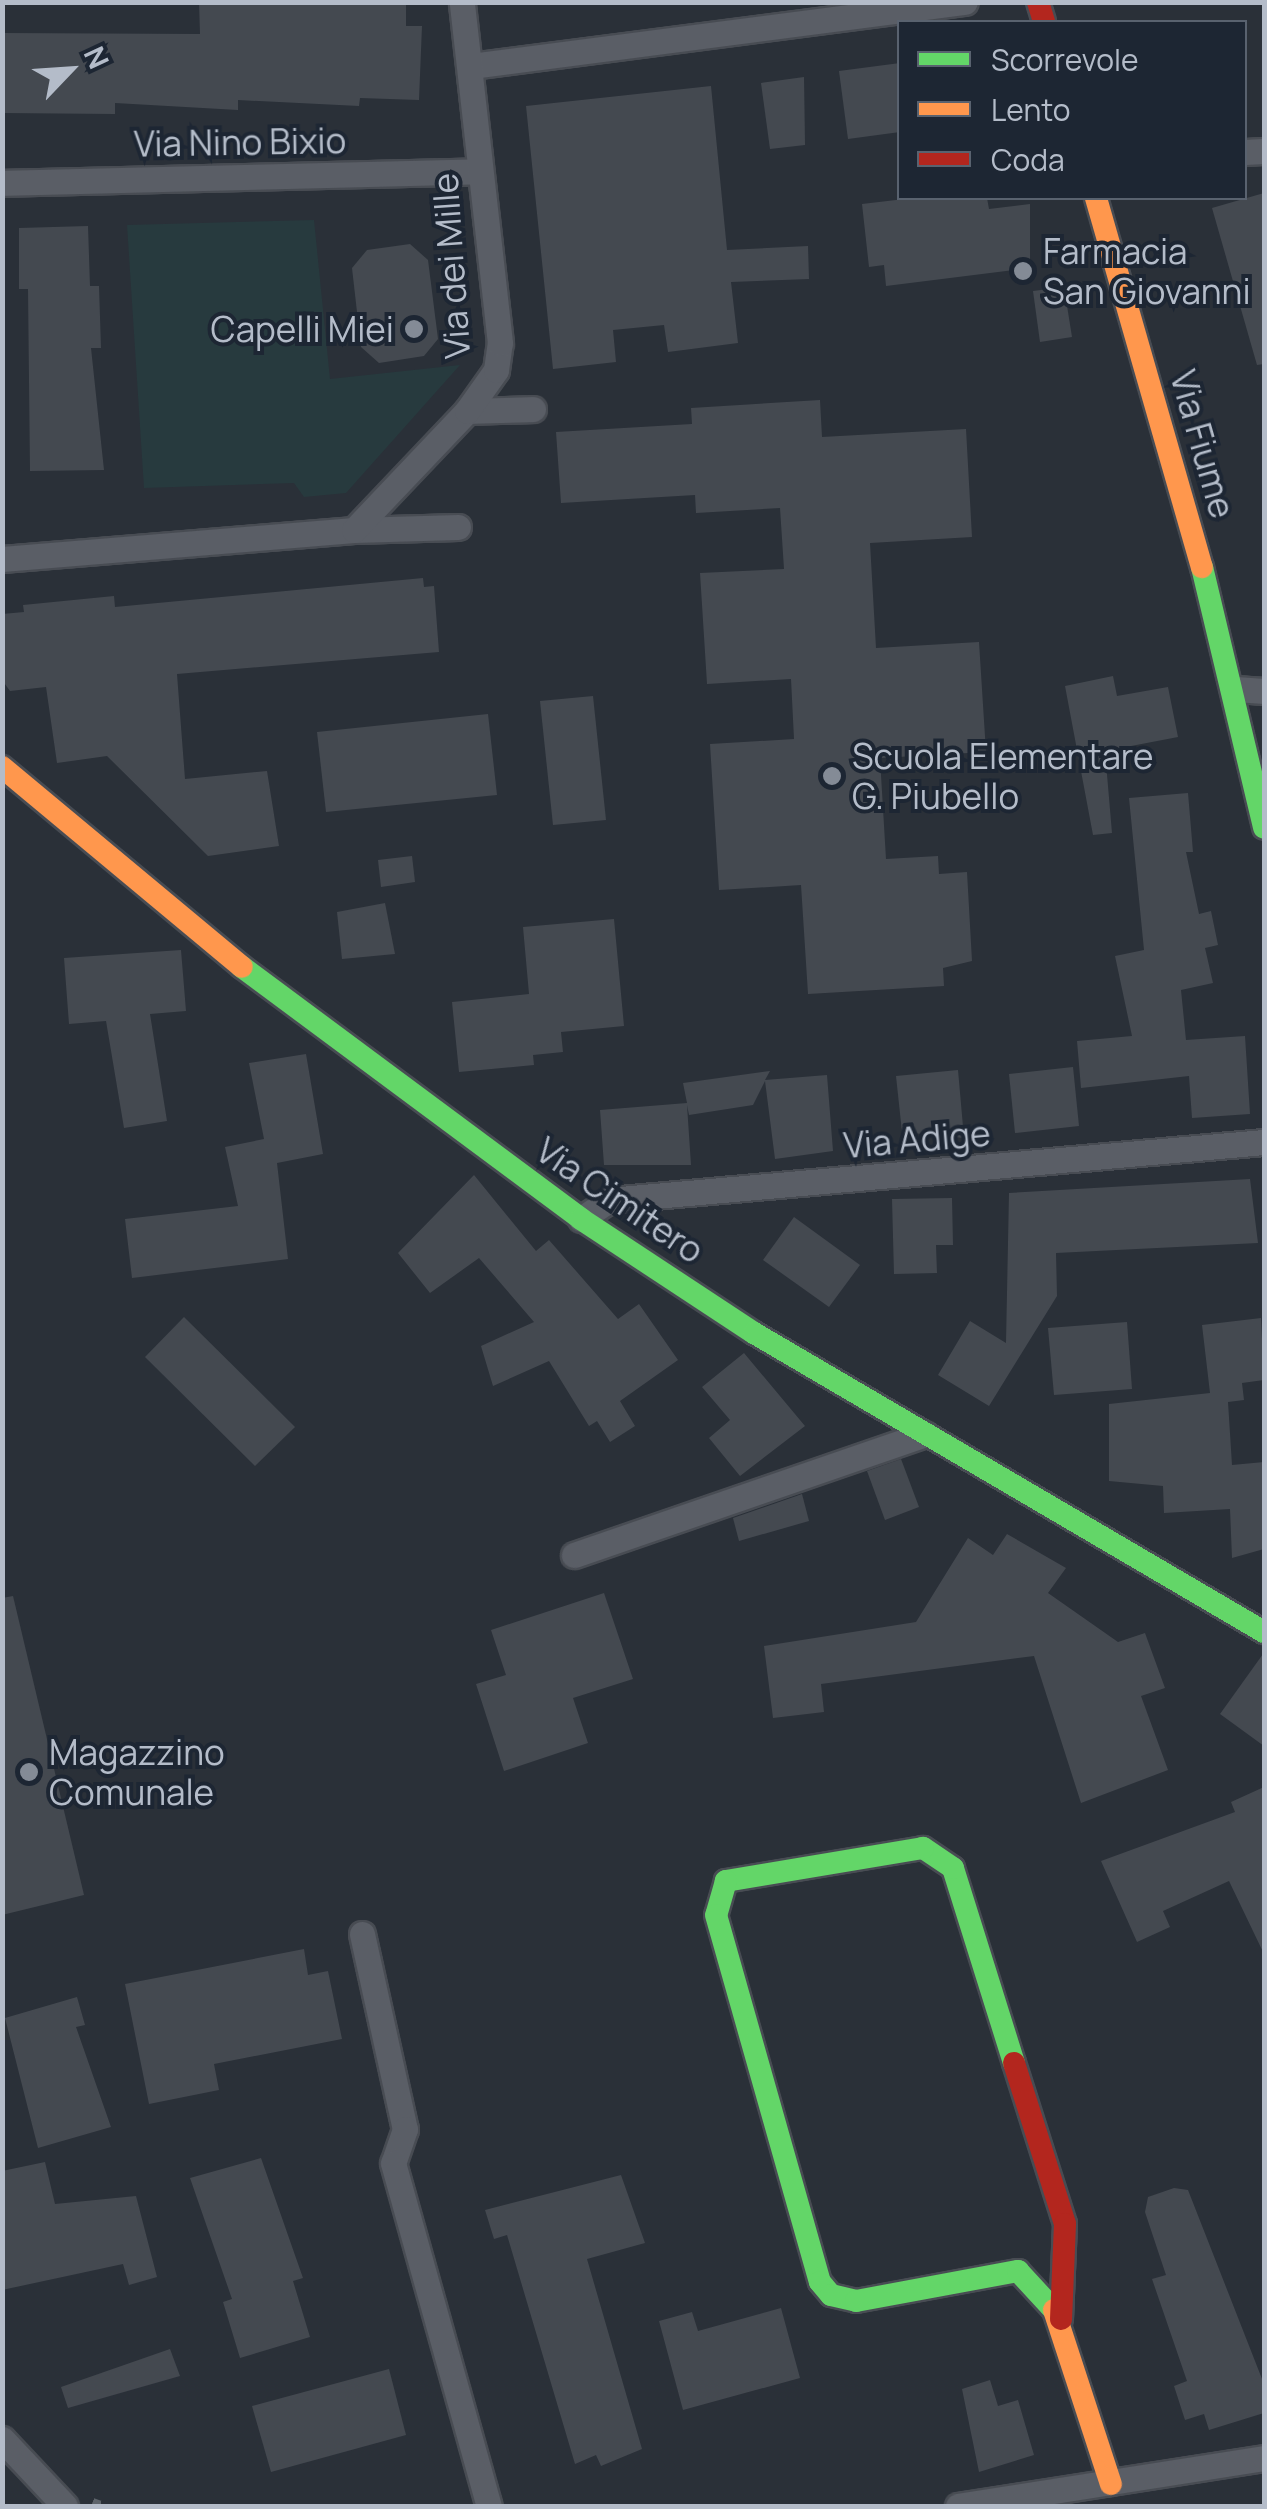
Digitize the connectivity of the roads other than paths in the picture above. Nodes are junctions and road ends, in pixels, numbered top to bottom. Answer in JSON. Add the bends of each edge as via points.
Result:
{"nodes":[{"id":1,"x":462,"y":2,"type":"edge"},
{"id":2,"x":965,"y":2,"type":"edge"},
{"id":3,"x":471,"y":66,"type":"junction"},
{"id":4,"x":479,"y":171,"type":"junction"},
{"id":5,"x":2,"y":182,"type":"edge"},
{"id":6,"x":1097,"y":200,"type":"edge"},
{"id":7,"x":534,"y":409,"type":"dead end"},
{"id":8,"x":467,"y":411,"type":"junction"},
{"id":9,"x":458,"y":528,"type":"dead end"},
{"id":10,"x":354,"y":530,"type":"junction"},
{"id":11,"x":2,"y":560,"type":"edge"},
{"id":12,"x":1236,"y":688,"type":"junction"},
{"id":13,"x":1264,"y":691,"type":"edge"},
{"id":14,"x":2,"y":767,"type":"edge"},
{"id":15,"x":1264,"y":828,"type":"edge"},
{"id":16,"x":1264,"y":1142,"type":"edge"},
{"id":17,"x":581,"y":1219,"type":"junction"},
{"id":18,"x":925,"y":1434,"type":"junction"},
{"id":19,"x":574,"y":1555,"type":"dead end"},
{"id":20,"x":1259,"y":1624,"type":"edge"},
{"id":21,"x":362,"y":1934,"type":"dead end"},
{"id":22,"x":1066,"y":2246,"type":"junction"},
{"id":23,"x":1018,"y":2271,"type":"junction"},
{"id":24,"x":1061,"y":2319,"type":"junction"},
{"id":25,"x":2,"y":2439,"type":"edge"},
{"id":26,"x":1264,"y":2458,"type":"edge"},
{"id":27,"x":28,"y":2470,"type":"junction"},
{"id":28,"x":1111,"y":2484,"type":"junction"},
{"id":29,"x":43,"y":2506,"type":"edge"},
{"id":30,"x":66,"y":2506,"type":"edge"},
{"id":31,"x":489,"y":2506,"type":"edge"},
{"id":32,"x":958,"y":2506,"type":"edge"}],
"edges":[{"from":1,"to":3,"type":"street","name":"Via dei Mille"},
{"from":2,"to":3,"type":"street"},
{"from":3,"to":4,"type":"street","name":"Via dei Mille"},
{"from":4,"to":5,"type":"street","name":"Via Nino Bixio"},
{"from":4,"to":8,"type":"street","name":"Via dei Mille","via":[[500,343],[496,370]]},
{"from":6,"to":12,"type":"street","name":"Via Fiume"},
{"from":7,"to":8,"type":"street"},
{"from":8,"to":10,"type":"street","name":"Via dei Mille"},
{"from":9,"to":10,"type":"street"},
{"from":10,"to":11,"type":"street"},
{"from":12,"to":13,"type":"street"},
{"from":12,"to":15,"type":"street","name":"Via Fiume"},
{"from":14,"to":17,"type":"street","name":"Via Cimitero","via":[[286,1004]]},
{"from":16,"to":17,"type":"street","name":"Via Adige","via":[[610,1200]]},
{"from":17,"to":18,"type":"street","name":"Via Cimitero"},
{"from":18,"to":19,"type":"street"},
{"from":18,"to":20,"type":"street","name":"Via Cimitero"},
{"from":21,"to":31,"type":"street","via":[[406,2128],[393,2163]]},
{"from":22,"to":23,"type":"street"},
{"from":22,"to":23,"type":"street","via":[[953,1868],[923,1848],[726,1881],[716,1915],[820,2282],[831,2295],[856,2300]]},
{"from":22,"to":24,"type":"street"},
{"from":23,"to":24,"type":"street","via":[[1045,2292]]},
{"from":24,"to":28,"type":"street"},
{"from":25,"to":27,"type":"street"},
{"from":26,"to":28,"type":"street"},
{"from":27,"to":29,"type":"street"},
{"from":27,"to":30,"type":"street"},
{"from":28,"to":32,"type":"street"}]}
